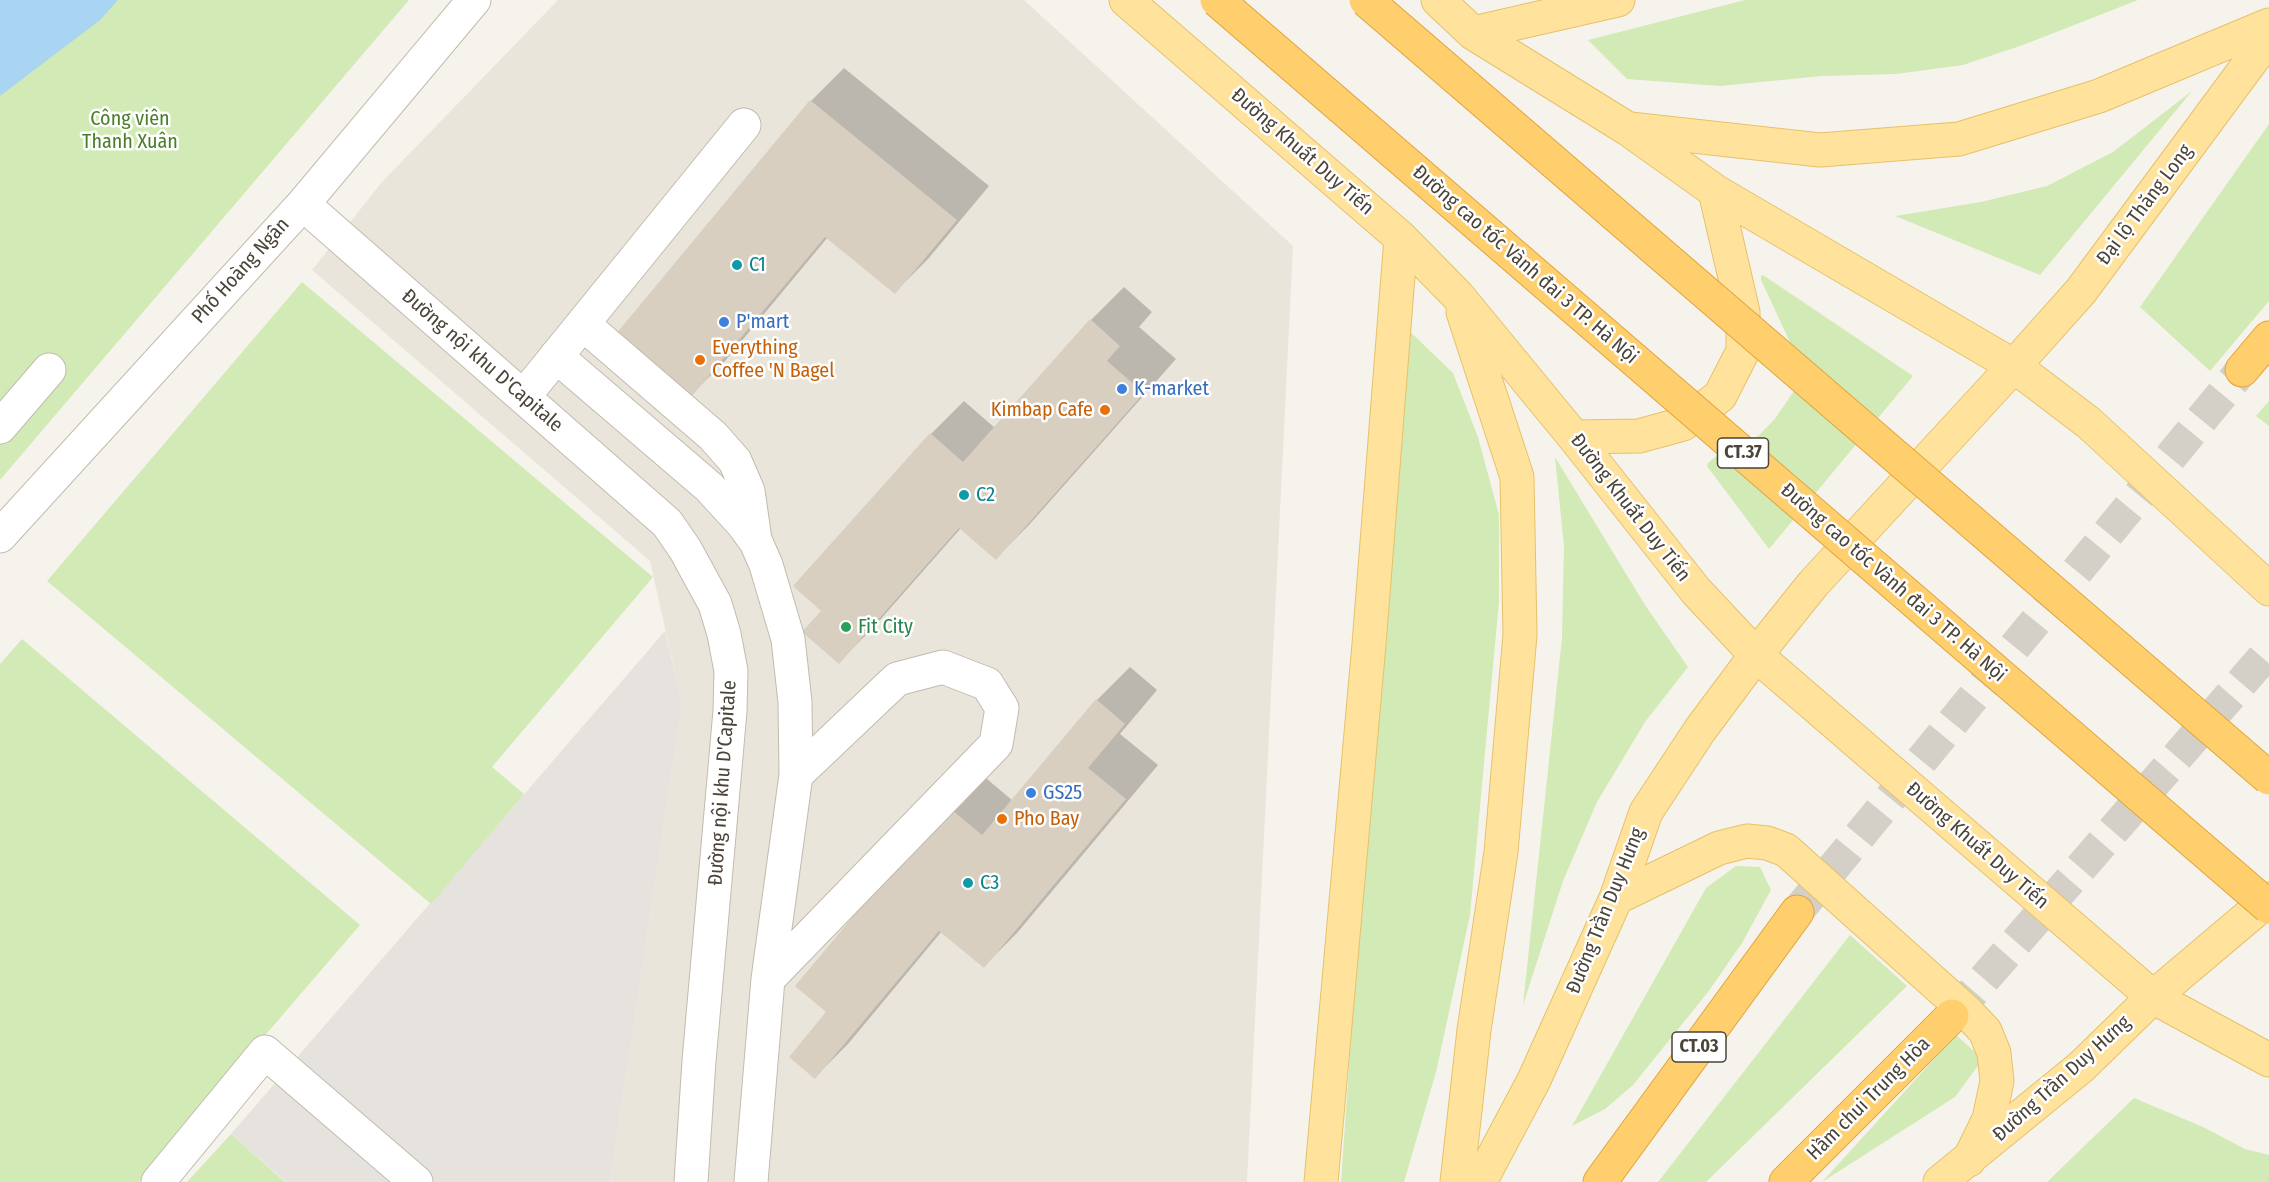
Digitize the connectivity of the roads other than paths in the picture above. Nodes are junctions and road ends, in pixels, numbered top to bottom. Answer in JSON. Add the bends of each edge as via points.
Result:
{"nodes":[{"id":1,"x":474,"y":0,"type":"edge"},
{"id":2,"x":1126,"y":0,"type":"edge"},
{"id":3,"x":1217,"y":0,"type":"edge"},
{"id":4,"x":1366,"y":0,"type":"edge"},
{"id":5,"x":1438,"y":0,"type":"edge"},
{"id":6,"x":1618,"y":0,"type":"edge"},
{"id":7,"x":2269,"y":25,"type":"edge"},
{"id":8,"x":1473,"y":33,"type":"junction"},
{"id":9,"x":2269,"y":38,"type":"edge"},
{"id":10,"x":744,"y":125,"type":"dead end"},
{"id":11,"x":1628,"y":129,"type":"junction"},
{"id":12,"x":1715,"y":191,"type":"junction"},
{"id":13,"x":303,"y":204,"type":"junction"},
{"id":14,"x":1401,"y":238,"type":"junction"},
{"id":15,"x":1458,"y":296,"type":"junction"},
{"id":16,"x":583,"y":324,"type":"junction"},
{"id":17,"x":2269,"y":338,"type":"edge"},
{"id":18,"x":556,"y":357,"type":"junction"},
{"id":19,"x":2014,"y":366,"type":"junction"},
{"id":20,"x":49,"y":370,"type":"dead end"},
{"id":21,"x":2242,"y":370,"type":"tunnel mouth"},
{"id":22,"x":524,"y":396,"type":"junction"},
{"id":23,"x":0,"y":428,"type":"edge"},
{"id":24,"x":1574,"y":436,"type":"junction"},
{"id":25,"x":1,"y":533,"type":"edge"},
{"id":26,"x":756,"y":542,"type":"junction"},
{"id":27,"x":2269,"y":589,"type":"edge"},
{"id":28,"x":1756,"y":655,"type":"junction"},
{"id":29,"x":796,"y":775,"type":"junction"},
{"id":30,"x":2269,"y":778,"type":"edge"},
{"id":31,"x":1616,"y":898,"type":"junction"},
{"id":32,"x":2269,"y":899,"type":"edge"},
{"id":33,"x":2269,"y":907,"type":"edge"},
{"id":34,"x":1797,"y":912,"type":"tunnel mouth"},
{"id":35,"x":768,"y":979,"type":"junction"},
{"id":36,"x":2153,"y":997,"type":"junction"},
{"id":37,"x":1952,"y":1016,"type":"tunnel mouth"},
{"id":38,"x":2269,"y":1060,"type":"edge"},
{"id":39,"x":1969,"y":1160,"type":"junction"},
{"id":40,"x":756,"y":1178,"type":"edge"},
{"id":41,"x":158,"y":1182,"type":"edge"},
{"id":42,"x":416,"y":1182,"type":"edge"},
{"id":43,"x":691,"y":1182,"type":"edge"},
{"id":44,"x":1322,"y":1182,"type":"edge"},
{"id":45,"x":1457,"y":1182,"type":"edge"},
{"id":46,"x":1480,"y":1182,"type":"edge"},
{"id":47,"x":1600,"y":1182,"type":"edge"},
{"id":48,"x":1786,"y":1182,"type":"edge"},
{"id":49,"x":1940,"y":1182,"type":"edge"}],
"edges":[{"from":1,"to":13,"type":"street","name":"Phố Hoàng Ngân"},
{"from":2,"to":14,"type":"main road","name":"Đường Khuất Duy Tiến"},
{"from":3,"to":33,"type":"highway","name":"Đường cao tốc Vành đai 3 TP. Hà Nội","number":"CT.37","bridge":true},
{"from":4,"to":30,"type":"highway","bridge":true},
{"from":5,"to":8,"type":"main road"},
{"from":6,"to":8,"type":"main road"},
{"from":7,"to":11,"type":"main road","via":[[2099,96],[1959,139],[1820,150]]},
{"from":8,"to":11,"type":"main road"},
{"from":9,"to":19,"type":"main road","name":"Đại lộ Thăng Long","via":[[2081,291]]},
{"from":10,"to":16,"type":"street"},
{"from":11,"to":12,"type":"main road"},
{"from":12,"to":19,"type":"main road"},
{"from":12,"to":24,"type":"main road","via":[[1743,312],[1743,351],[1720,396],[1683,424],[1639,436]]},
{"from":13,"to":22,"type":"street","name":"Đường nội khu D'Capitale"},
{"from":13,"to":25,"type":"street","name":"Phố Hoàng Ngân"},
{"from":14,"to":15,"type":"main road","name":"Đường Khuất Duy Tiến"},
{"from":14,"to":44,"type":"main road"},
{"from":15,"to":24,"type":"main road","name":"Đường Khuất Duy Tiến"},
{"from":15,"to":45,"type":"main road","via":[[1517,477],[1520,635],[1501,852],[1474,1030]]},
{"from":16,"to":18,"type":"street"},
{"from":16,"to":26,"type":"street","via":[[713,436],[735,461],[748,491]]},
{"from":17,"to":21,"type":"highway"},
{"from":18,"to":22,"type":"street"},
{"from":18,"to":26,"type":"street","via":[[709,487]]},
{"from":19,"to":27,"type":"main road","via":[[2089,423]]},
{"from":19,"to":28,"type":"main road","name":"Đại lộ Thăng Long","via":[[1813,584]]},
{"from":20,"to":23,"type":"street"},
{"from":22,"to":43,"type":"street","name":"Đường nội khu D'Capitale","via":[[667,524],[700,574],[724,634],[730,671],[730,711]]},
{"from":24,"to":28,"type":"main road","name":"Đường Khuất Duy Tiến","via":[[1696,591]]},
{"from":26,"to":29,"type":"street","via":[[788,639],[795,702]]},
{"from":28,"to":31,"type":"main road","name":"Đường Trần Duy Hưng","via":[[1646,812]]},
{"from":28,"to":36,"type":"main road","name":"Đường Khuất Duy Tiến"},
{"from":29,"to":35,"type":"street"},
{"from":29,"to":35,"type":"street","via":[[897,679],[943,667],[987,684],[1002,708],[996,744]]},
{"from":31,"to":39,"type":"main road","via":[[1719,848],[1747,841],[1786,850],[1985,1031],[1994,1053],[1998,1081],[1989,1119]]},
{"from":31,"to":46,"type":"main road","name":"Đường Trần Duy Hưng","via":[[1534,1080]]},
{"from":32,"to":36,"type":"main road","name":"Đường Trần Duy Hưng"},
{"from":34,"to":47,"type":"highway","number":"CT.03"},
{"from":35,"to":40,"type":"street"},
{"from":36,"to":38,"type":"main road","name":"Đường Khuất Duy Tiến"},
{"from":36,"to":39,"type":"main road","name":"Đường Trần Duy Hưng","via":[[2081,1067]]},
{"from":37,"to":48,"type":"highway","name":"Hầm chui Trung Hòa"},
{"from":39,"to":49,"type":"main road","name":"Đường Trần Duy Hưng"},
{"from":41,"to":42,"type":"street","via":[[265,1052]]}]}
